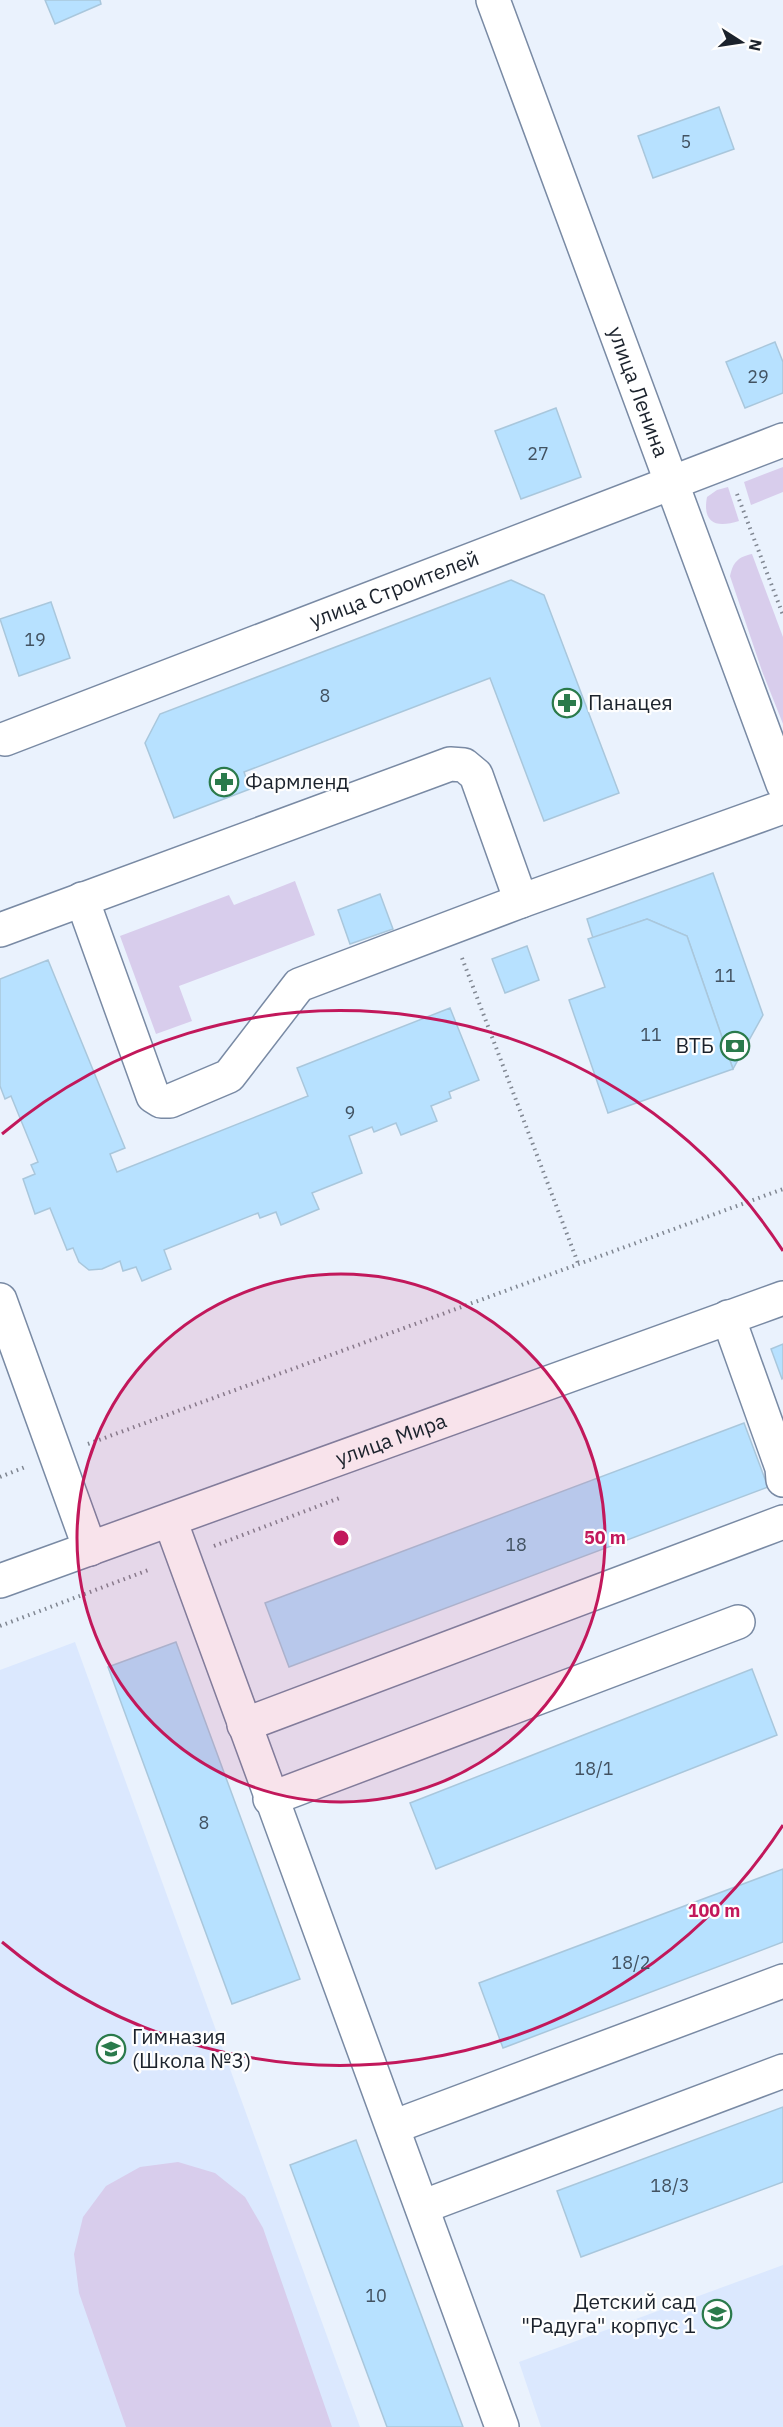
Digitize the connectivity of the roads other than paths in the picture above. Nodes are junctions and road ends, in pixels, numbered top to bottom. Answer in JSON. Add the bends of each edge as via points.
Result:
{"nodes":[{"id":1,"x":493,"y":0,"type":"edge"},
{"id":2,"x":783,"y":440,"type":"edge"},
{"id":3,"x":672,"y":482,"type":"junction"},
{"id":4,"x":5,"y":739,"type":"dead end"},
{"id":5,"x":783,"y":784,"type":"edge"},
{"id":6,"x":783,"y":807,"type":"edge"},
{"id":7,"x":82,"y":899,"type":"junction"},
{"id":8,"x":521,"y":901,"type":"junction"},
{"id":9,"x":0,"y":930,"type":"edge"},
{"id":10,"x":783,"y":1298,"type":"edge"},
{"id":11,"x":0,"y":1300,"type":"edge"},
{"id":12,"x":728,"y":1317,"type":"junction"},
{"id":13,"x":783,"y":1480,"type":"edge"},
{"id":14,"x":170,"y":1520,"type":"junction"},
{"id":15,"x":783,"y":1522,"type":"edge"},
{"id":16,"x":90,"y":1549,"type":"junction"},
{"id":17,"x":0,"y":1581,"type":"edge"},
{"id":18,"x":738,"y":1622,"type":"dead end"},
{"id":19,"x":244,"y":1725,"type":"junction"},
{"id":20,"x":270,"y":1799,"type":"junction"},
{"id":21,"x":783,"y":1981,"type":"edge"},
{"id":22,"x":783,"y":2071,"type":"edge"},
{"id":23,"x":393,"y":2127,"type":"junction"},
{"id":24,"x":422,"y":2207,"type":"junction"},
{"id":25,"x":502,"y":2427,"type":"edge"}],
"edges":[{"from":1,"to":3,"type":"street","name":"улица Ленина"},
{"from":2,"to":3,"type":"street","name":"улица Строителей"},
{"from":3,"to":4,"type":"street","name":"улица Строителей"},
{"from":3,"to":5,"type":"street","name":"улица Ленина"},
{"from":6,"to":8,"type":"street"},
{"from":7,"to":8,"type":"street","via":[[450,764],[464,765],[476,775]]},
{"from":7,"to":8,"type":"street","via":[[153,1096],[161,1101],[170,1101],[229,1076],[299,986]]},
{"from":7,"to":9,"type":"street"},
{"from":10,"to":12,"type":"street","name":"улица Мира"},
{"from":11,"to":16,"type":"street"},
{"from":12,"to":13,"type":"street"},
{"from":12,"to":14,"type":"street","name":"улица Мира"},
{"from":14,"to":16,"type":"street","name":"улица Мира"},
{"from":14,"to":19,"type":"street"},
{"from":15,"to":19,"type":"street"},
{"from":16,"to":17,"type":"street","name":"улица Мира"},
{"from":18,"to":20,"type":"street"},
{"from":19,"to":20,"type":"street"},
{"from":20,"to":23,"type":"street"},
{"from":21,"to":23,"type":"street"},
{"from":22,"to":24,"type":"street"},
{"from":23,"to":24,"type":"street"},
{"from":24,"to":25,"type":"street"}]}
